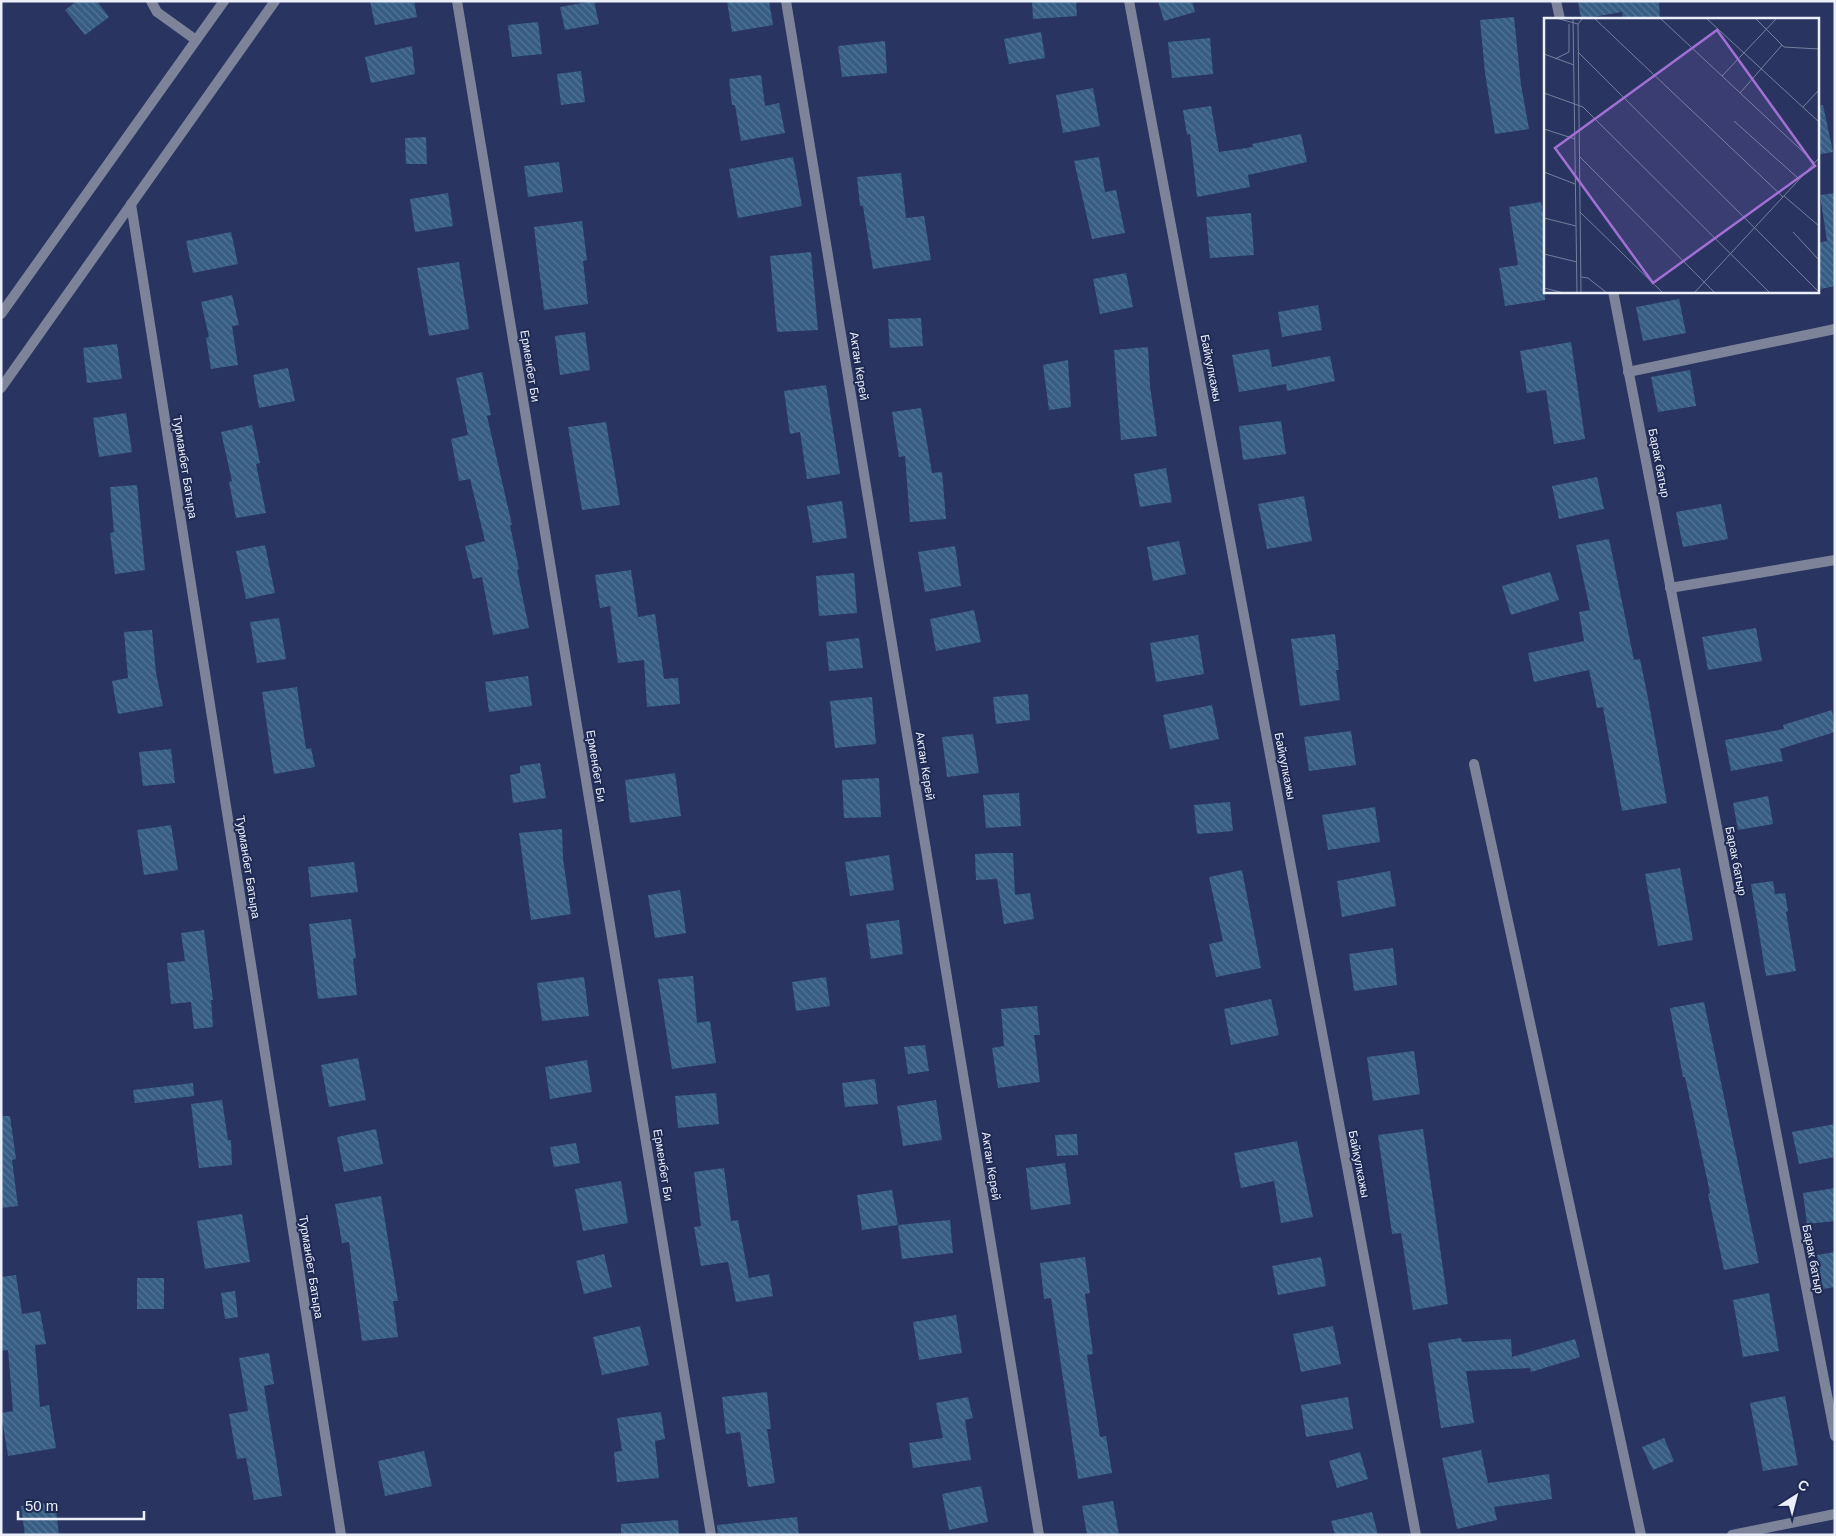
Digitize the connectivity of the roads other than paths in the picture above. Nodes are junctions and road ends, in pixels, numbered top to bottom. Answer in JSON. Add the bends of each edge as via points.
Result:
{"nodes":[{"id":1,"x":150,"y":1,"type":"edge"},
{"id":2,"x":224,"y":1,"type":"edge"},
{"id":3,"x":275,"y":1,"type":"edge"},
{"id":4,"x":456,"y":1,"type":"edge"},
{"id":5,"x":786,"y":1,"type":"edge"},
{"id":6,"x":1130,"y":1,"type":"edge"},
{"id":7,"x":1556,"y":1,"type":"edge"},
{"id":8,"x":1560,"y":18,"type":"edge"},
{"id":9,"x":196,"y":40,"type":"junction"},
{"id":10,"x":131,"y":204,"type":"junction"},
{"id":11,"x":1613,"y":292,"type":"edge"},
{"id":12,"x":1,"y":314,"type":"edge"},
{"id":13,"x":1835,"y":329,"type":"edge"},
{"id":14,"x":1628,"y":372,"type":"junction"},
{"id":15,"x":1,"y":388,"type":"edge"},
{"id":16,"x":1835,"y":560,"type":"edge"},
{"id":17,"x":1670,"y":588,"type":"junction"},
{"id":18,"x":1474,"y":764,"type":"dead end"},
{"id":19,"x":1835,"y":1436,"type":"edge"},
{"id":20,"x":1835,"y":1514,"type":"edge"},
{"id":21,"x":341,"y":1535,"type":"edge"},
{"id":22,"x":711,"y":1535,"type":"edge"},
{"id":23,"x":1039,"y":1535,"type":"edge"},
{"id":24,"x":1416,"y":1535,"type":"edge"},
{"id":25,"x":1641,"y":1535,"type":"edge"},
{"id":26,"x":1732,"y":1535,"type":"edge"}],
"edges":[{"from":1,"to":9,"type":"street","via":[[158,12]]},
{"from":2,"to":9,"type":"street"},
{"from":3,"to":10,"type":"street"},
{"from":4,"to":22,"type":"street","name":"Ерменбет Би"},
{"from":5,"to":23,"type":"street","name":"Актан Керей"},
{"from":6,"to":24,"type":"street","name":"Байкулкажы"},
{"from":7,"to":8,"type":"street"},
{"from":9,"to":12,"type":"street"},
{"from":10,"to":15,"type":"street"},
{"from":10,"to":21,"type":"street","name":"Турманбет Батыра"},
{"from":11,"to":14,"type":"street","name":"Барак батыр"},
{"from":13,"to":14,"type":"street"},
{"from":14,"to":17,"type":"street","name":"Барак батыр"},
{"from":16,"to":17,"type":"street"},
{"from":17,"to":19,"type":"street","name":"Барак батыр"},
{"from":18,"to":25,"type":"street"},
{"from":20,"to":26,"type":"street"}]}
